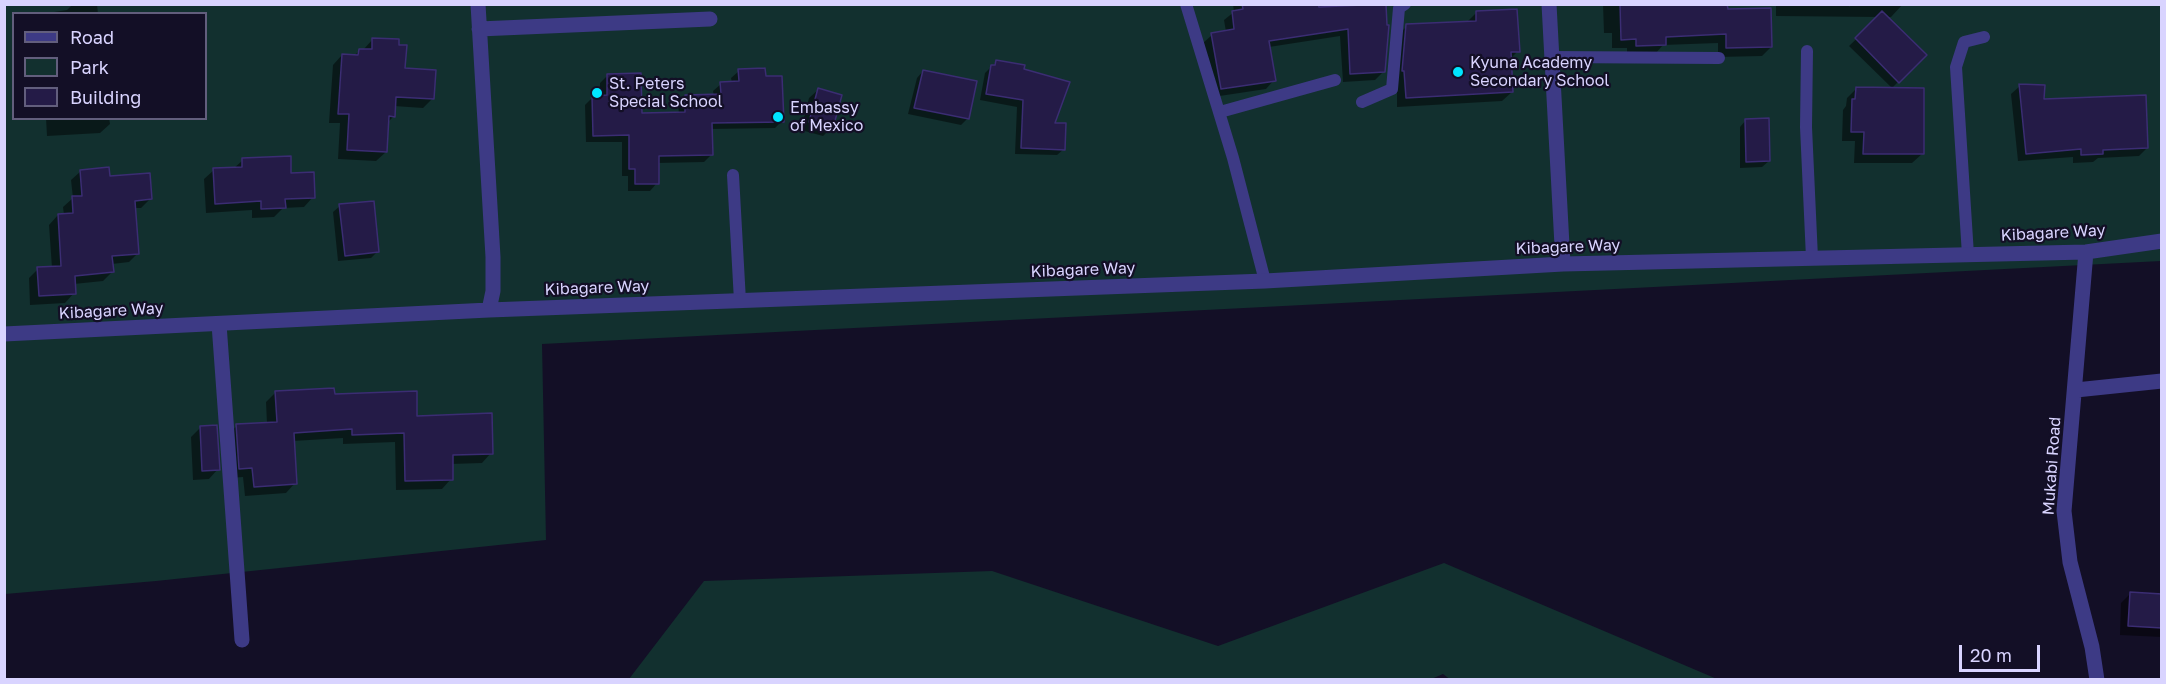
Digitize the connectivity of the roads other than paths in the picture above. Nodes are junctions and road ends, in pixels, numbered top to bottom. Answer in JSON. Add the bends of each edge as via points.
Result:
{"nodes":[{"id":1,"x":478,"y":4,"type":"edge"},
{"id":2,"x":1186,"y":4,"type":"edge"},
{"id":3,"x":1405,"y":4,"type":"edge"},
{"id":4,"x":1549,"y":4,"type":"edge"},
{"id":5,"x":710,"y":19,"type":"dead end"},
{"id":6,"x":480,"y":29,"type":"junction"},
{"id":7,"x":1984,"y":37,"type":"dead end"},
{"id":8,"x":1807,"y":51,"type":"dead end"},
{"id":9,"x":1551,"y":57,"type":"junction"},
{"id":10,"x":1719,"y":58,"type":"dead end"},
{"id":11,"x":1335,"y":80,"type":"dead end"},
{"id":12,"x":1362,"y":102,"type":"dead end"},
{"id":13,"x":1220,"y":112,"type":"junction"},
{"id":14,"x":733,"y":175,"type":"dead end"},
{"id":15,"x":2162,"y":241,"type":"edge"},
{"id":16,"x":2086,"y":252,"type":"junction"},
{"id":17,"x":1968,"y":255,"type":"junction"},
{"id":18,"x":1812,"y":258,"type":"junction"},
{"id":19,"x":1563,"y":264,"type":"junction"},
{"id":20,"x":1265,"y":281,"type":"junction"},
{"id":21,"x":740,"y":301,"type":"junction"},
{"id":22,"x":489,"y":310,"type":"junction"},
{"id":23,"x":219,"y":324,"type":"junction"},
{"id":24,"x":4,"y":334,"type":"edge"},
{"id":25,"x":2162,"y":381,"type":"edge"},
{"id":26,"x":2076,"y":390,"type":"junction"},
{"id":27,"x":242,"y":640,"type":"dead end"},
{"id":28,"x":2097,"y":680,"type":"edge"}],
"edges":[{"from":1,"to":6,"type":"street"},
{"from":2,"to":13,"type":"lane"},
{"from":3,"to":12,"type":"lane","via":[[1399,8],[1392,89]]},
{"from":4,"to":9,"type":"street"},
{"from":5,"to":6,"type":"street"},
{"from":6,"to":22,"type":"street","via":[[493,257]]},
{"from":7,"to":17,"type":"lane","via":[[1964,42],[1956,67]]},
{"from":8,"to":18,"type":"lane"},
{"from":9,"to":10,"type":"lane"},
{"from":9,"to":19,"type":"street"},
{"from":11,"to":13,"type":"lane"},
{"from":13,"to":20,"type":"lane"},
{"from":14,"to":21,"type":"lane"},
{"from":15,"to":16,"type":"street","name":"Kibagare Way"},
{"from":16,"to":17,"type":"street","name":"Kibagare Way"},
{"from":16,"to":26,"type":"street","name":"Mukabi Road"},
{"from":17,"to":18,"type":"street","name":"Kibagare Way"},
{"from":18,"to":19,"type":"street","name":"Kibagare Way"},
{"from":19,"to":20,"type":"street","name":"Kibagare Way"},
{"from":20,"to":21,"type":"street","name":"Kibagare Way"},
{"from":21,"to":22,"type":"street","name":"Kibagare Way"},
{"from":22,"to":23,"type":"street","name":"Kibagare Way"},
{"from":23,"to":24,"type":"street","name":"Kibagare Way"},
{"from":23,"to":27,"type":"street"},
{"from":25,"to":26,"type":"street"},
{"from":26,"to":28,"type":"street","name":"Mukabi Road","via":[[2064,511],[2070,562]]}]}
